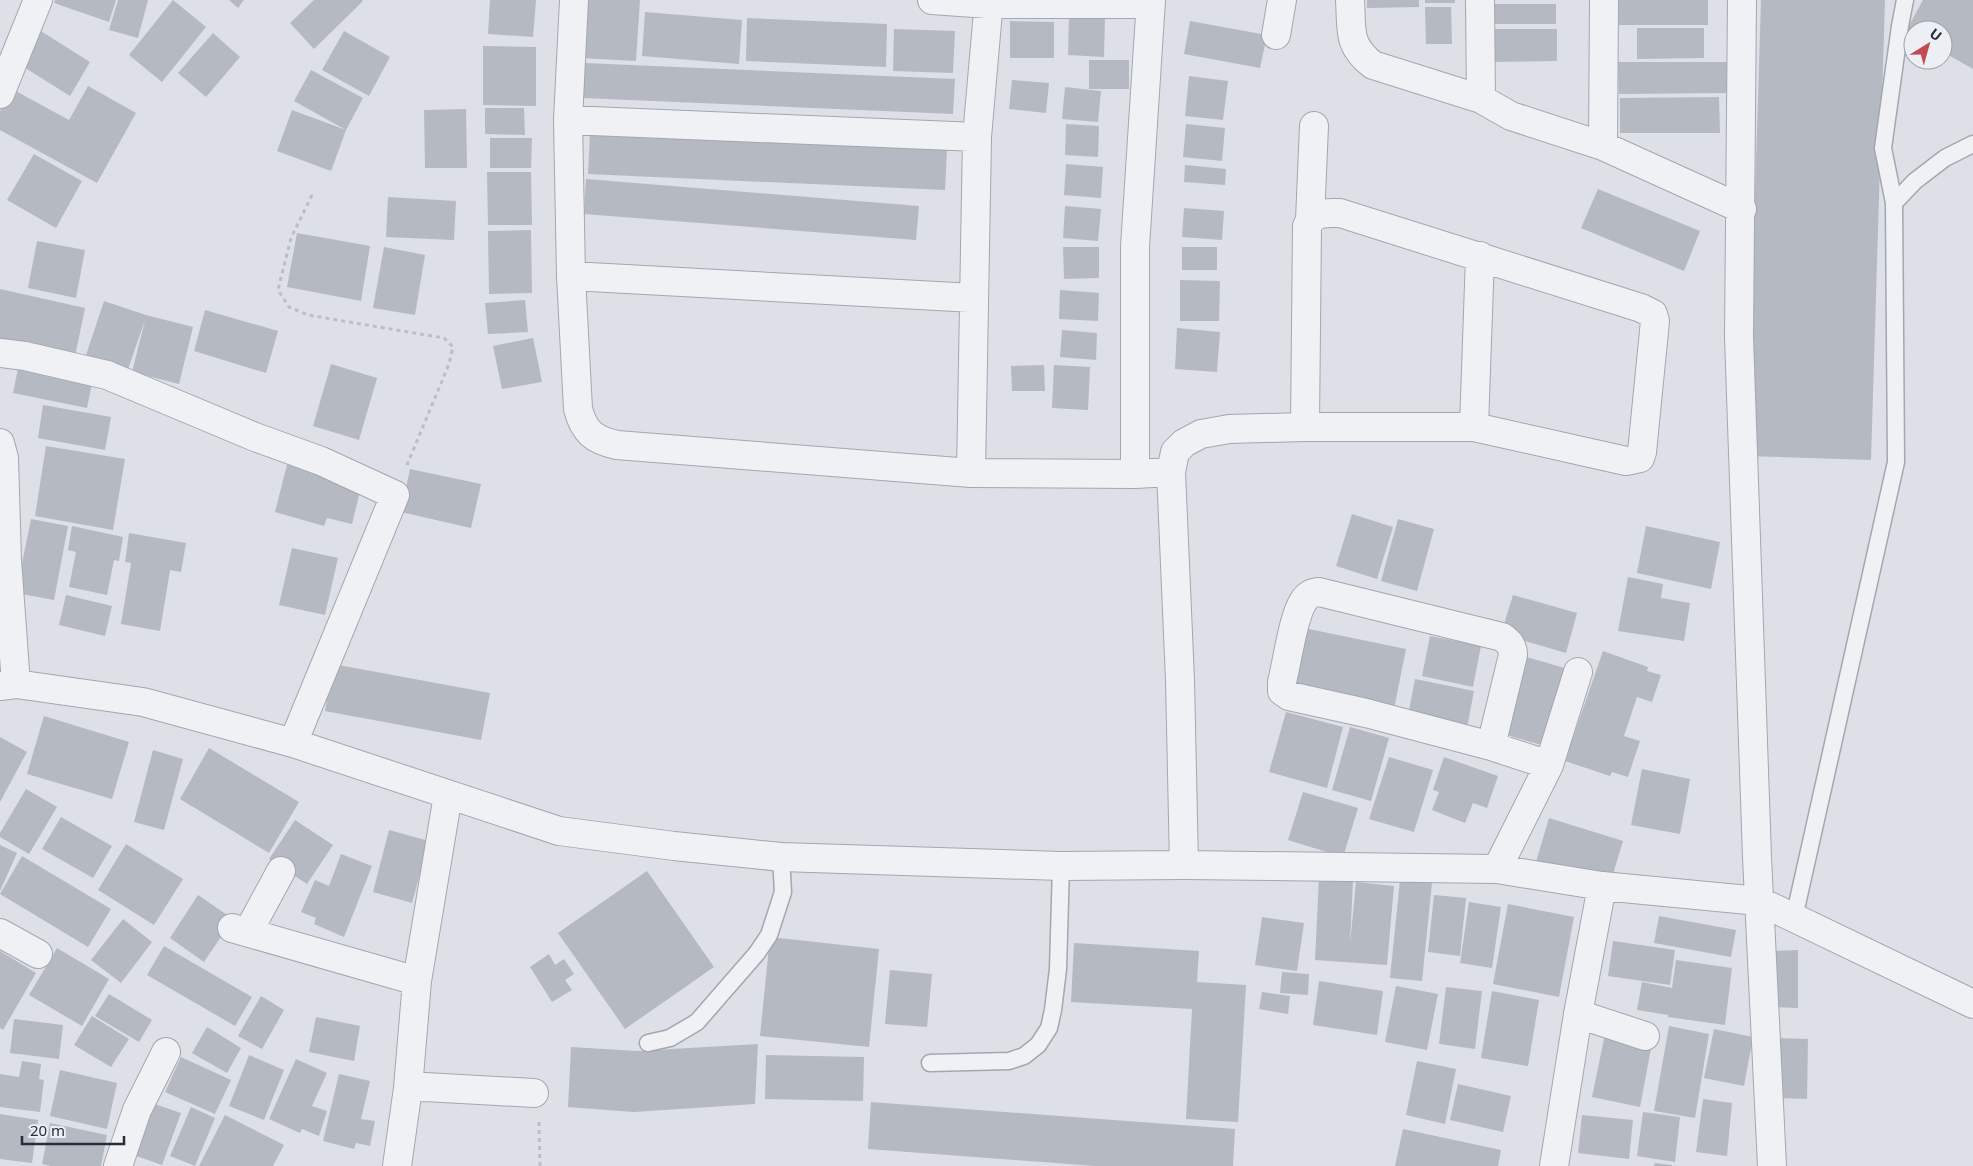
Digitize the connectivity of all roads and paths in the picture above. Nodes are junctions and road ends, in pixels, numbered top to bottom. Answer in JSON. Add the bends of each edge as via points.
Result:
{"nodes":[{"id":1,"x":38,"y":0,"type":"edge"},
{"id":2,"x":574,"y":0,"type":"edge"},
{"id":3,"x":932,"y":0,"type":"edge"},
{"id":4,"x":1282,"y":0,"type":"edge"},
{"id":5,"x":1350,"y":0,"type":"edge"},
{"id":6,"x":1480,"y":0,"type":"edge"},
{"id":7,"x":1604,"y":0,"type":"edge"},
{"id":8,"x":1742,"y":0,"type":"edge"},
{"id":9,"x":1905,"y":0,"type":"edge"},
{"id":10,"x":989,"y":2,"type":"edge"},
{"id":11,"x":1151,"y":2,"type":"edge"},
{"id":12,"x":1276,"y":35,"type":"dead end"},
{"id":13,"x":0,"y":94,"type":"edge"},
{"id":14,"x":1481,"y":99,"type":"junction"},
{"id":15,"x":568,"y":120,"type":"junction"},
{"id":16,"x":1314,"y":126,"type":"dead end"},
{"id":17,"x":977,"y":137,"type":"junction"},
{"id":18,"x":1973,"y":144,"type":"edge"},
{"id":19,"x":1603,"y":146,"type":"junction"},
{"id":20,"x":312,"y":196,"type":"dead end"},
{"id":21,"x":1894,"y":203,"type":"junction"},
{"id":22,"x":1742,"y":209,"type":"junction"},
{"id":23,"x":1310,"y":220,"type":"junction"},
{"id":24,"x":1480,"y":256,"type":"junction"},
{"id":25,"x":571,"y":276,"type":"junction"},
{"id":26,"x":974,"y":298,"type":"junction"},
{"id":27,"x":0,"y":353,"type":"edge"},
{"id":28,"x":1305,"y":427,"type":"junction"},
{"id":29,"x":1474,"y":427,"type":"junction"},
{"id":30,"x":0,"y":443,"type":"edge"},
{"id":31,"x":1171,"y":472,"type":"junction"},
{"id":32,"x":971,"y":473,"type":"junction"},
{"id":33,"x":1135,"y":474,"type":"junction"},
{"id":34,"x":395,"y":495,"type":"junction"},
{"id":35,"x":1578,"y":672,"type":"dead end"},
{"id":36,"x":8,"y":685,"type":"edge"},
{"id":37,"x":293,"y":743,"type":"junction"},
{"id":38,"x":1491,"y":746,"type":"junction"},
{"id":39,"x":1549,"y":765,"type":"junction"},
{"id":40,"x":448,"y":795,"type":"junction"},
{"id":41,"x":781,"y":857,"type":"junction"},
{"id":42,"x":1184,"y":865,"type":"junction"},
{"id":43,"x":1061,"y":866,"type":"junction"},
{"id":44,"x":1497,"y":870,"type":"junction"},
{"id":45,"x":281,"y":871,"type":"dead end"},
{"id":46,"x":1602,"y":886,"type":"junction"},
{"id":47,"x":1758,"y":901,"type":"junction"},
{"id":48,"x":1794,"y":918,"type":"junction"},
{"id":49,"x":0,"y":933,"type":"edge"},
{"id":50,"x":38,"y":954,"type":"dead end"},
{"id":51,"x":417,"y":981,"type":"junction"},
{"id":52,"x":1973,"y":1004,"type":"edge"},
{"id":53,"x":1578,"y":1014,"type":"junction"},
{"id":54,"x":1645,"y":1036,"type":"dead end"},
{"id":55,"x":648,"y":1043,"type":"dead end"},
{"id":56,"x":166,"y":1052,"type":"dead end"},
{"id":57,"x":930,"y":1063,"type":"dead end"},
{"id":58,"x":408,"y":1088,"type":"junction"},
{"id":59,"x":534,"y":1093,"type":"joint"},
{"id":60,"x":118,"y":1166,"type":"edge"},
{"id":61,"x":397,"y":1166,"type":"edge"},
{"id":62,"x":540,"y":1166,"type":"edge"},
{"id":63,"x":1554,"y":1166,"type":"edge"},
{"id":64,"x":1772,"y":1166,"type":"edge"}],
"edges":[{"from":1,"to":13,"type":"street"},
{"from":2,"to":15,"type":"street"},
{"from":3,"to":10,"type":"street"},
{"from":4,"to":12,"type":"street"},
{"from":5,"to":14,"type":"street","via":[[1352,43],[1361,56],[1373,65]]},
{"from":6,"to":14,"type":"street"},
{"from":7,"to":19,"type":"street"},
{"from":8,"to":22,"type":"street"},
{"from":9,"to":21,"type":"lane","via":[[1883,148]]},
{"from":10,"to":11,"type":"street"},
{"from":10,"to":17,"type":"street"},
{"from":11,"to":33,"type":"street","via":[[1135,247]]},
{"from":14,"to":19,"type":"street","via":[[1511,116]]},
{"from":15,"to":17,"type":"street"},
{"from":15,"to":25,"type":"street"},
{"from":16,"to":23,"type":"street"},
{"from":17,"to":26,"type":"street"},
{"from":18,"to":21,"type":"lane","via":[[1945,158],[1915,181]]},
{"from":19,"to":22,"type":"street"},
{"from":20,"to":34,"type":"path","via":[[291,238],[278,290],[289,307],[308,315],[444,338],[453,347]]},
{"from":21,"to":48,"type":"lane","via":[[1896,462]]},
{"from":22,"to":47,"type":"street","via":[[1739,337]]},
{"from":23,"to":24,"type":"street","via":[[1320,213],[1340,213]]},
{"from":23,"to":28,"type":"street","via":[[1307,226]]},
{"from":24,"to":29,"type":"street"},
{"from":24,"to":29,"type":"street","via":[[1641,308],[1653,314],[1655,321],[1640,458],[1626,461]]},
{"from":25,"to":26,"type":"street"},
{"from":25,"to":32,"type":"street","via":[[578,409],[589,433],[604,442]]},
{"from":26,"to":32,"type":"street"},
{"from":27,"to":34,"type":"street","via":[[107,375],[321,461]]},
{"from":28,"to":29,"type":"street"},
{"from":28,"to":31,"type":"street","via":[[1229,429],[1201,434],[1175,452]]},
{"from":30,"to":36,"type":"street","via":[[4,458]]},
{"from":31,"to":33,"type":"street"},
{"from":31,"to":42,"type":"street"},
{"from":32,"to":33,"type":"street"},
{"from":34,"to":37,"type":"street"},
{"from":35,"to":39,"type":"street"},
{"from":36,"to":37,"type":"street","via":[[143,702]]},
{"from":37,"to":40,"type":"street"},
{"from":38,"to":38,"type":"street","via":[[1289,696],[1282,691],[1299,609],[1306,597],[1319,592],[1508,641],[1513,655]]},
{"from":38,"to":39,"type":"street"},
{"from":39,"to":44,"type":"street"},
{"from":40,"to":41,"type":"street","via":[[559,832]]},
{"from":40,"to":51,"type":"street"},
{"from":41,"to":43,"type":"street"},
{"from":41,"to":55,"type":"lane","via":[[783,892],[769,935],[758,953],[697,1022],[670,1038]]},
{"from":42,"to":43,"type":"street"},
{"from":42,"to":44,"type":"street"},
{"from":43,"to":57,"type":"lane","via":[[1054,1010],[1049,1028],[1038,1045],[1024,1056],[1010,1061]]},
{"from":44,"to":46,"type":"street"},
{"from":45,"to":51,"type":"street","via":[[240,930]]},
{"from":46,"to":47,"type":"street"},
{"from":46,"to":53,"type":"street"},
{"from":47,"to":48,"type":"street"},
{"from":47,"to":64,"type":"street"},
{"from":48,"to":52,"type":"street"},
{"from":49,"to":50,"type":"street"},
{"from":51,"to":58,"type":"street"},
{"from":53,"to":54,"type":"street"},
{"from":53,"to":63,"type":"street"},
{"from":56,"to":60,"type":"street","via":[[137,1110]]},
{"from":58,"to":59,"type":"street"},
{"from":58,"to":61,"type":"street"},
{"from":59,"to":62,"type":"path","via":[[538,1099]]}]}
